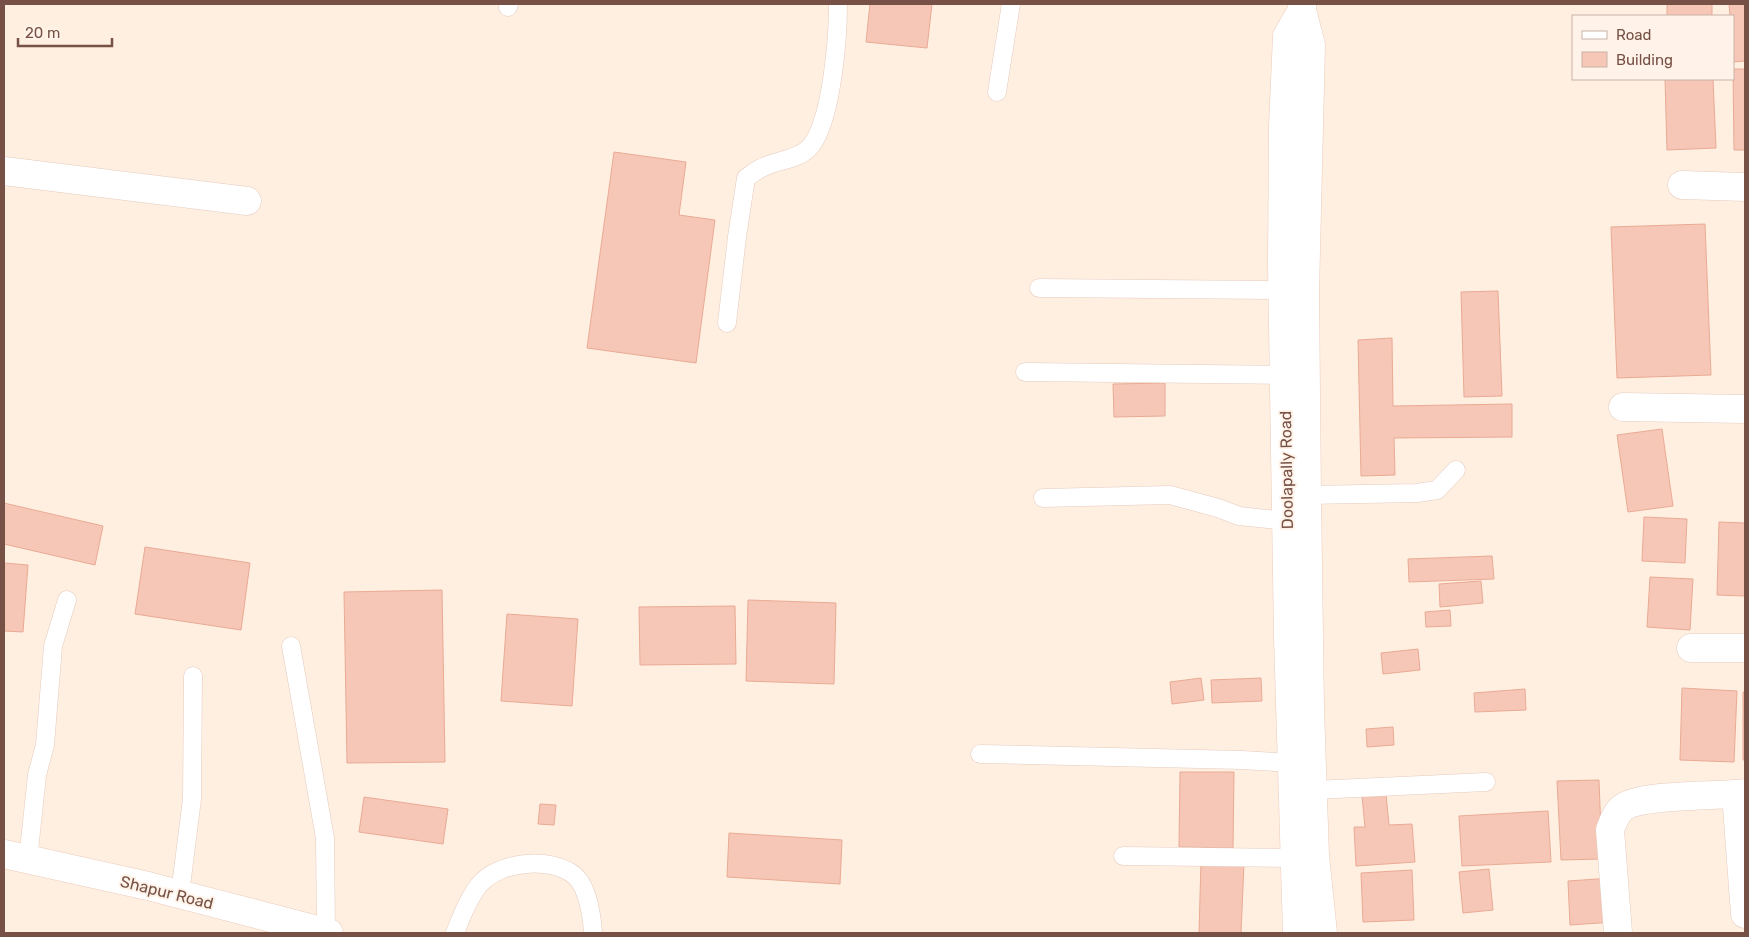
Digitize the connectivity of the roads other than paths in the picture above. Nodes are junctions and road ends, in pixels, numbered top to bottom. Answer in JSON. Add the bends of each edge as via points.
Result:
{"nodes":[{"id":1,"x":838,"y":4,"type":"edge"},
{"id":2,"x":1011,"y":4,"type":"edge"},
{"id":3,"x":1302,"y":7,"type":"edge"},
{"id":4,"x":997,"y":92,"type":"dead end"},
{"id":5,"x":4,"y":171,"type":"edge"},
{"id":6,"x":1682,"y":185,"type":"dead end"},
{"id":7,"x":1745,"y":187,"type":"edge"},
{"id":8,"x":247,"y":201,"type":"dead end"},
{"id":9,"x":1039,"y":288,"type":"dead end"},
{"id":10,"x":1283,"y":290,"type":"junction"},
{"id":11,"x":727,"y":323,"type":"dead end"},
{"id":12,"x":1025,"y":372,"type":"dead end"},
{"id":13,"x":1284,"y":374,"type":"junction"},
{"id":14,"x":1623,"y":407,"type":"dead end"},
{"id":15,"x":1745,"y":409,"type":"edge"},
{"id":16,"x":1456,"y":470,"type":"dead end"},
{"id":17,"x":1307,"y":495,"type":"junction"},
{"id":18,"x":1043,"y":498,"type":"dead end"},
{"id":19,"x":1286,"y":521,"type":"junction"},
{"id":20,"x":67,"y":600,"type":"dead end"},
{"id":21,"x":292,"y":646,"type":"dead end"},
{"id":22,"x":1691,"y":648,"type":"dead end"},
{"id":23,"x":1745,"y":648,"type":"edge"},
{"id":24,"x":193,"y":676,"type":"dead end"},
{"id":25,"x":980,"y":754,"type":"dead end"},
{"id":26,"x":1292,"y":763,"type":"junction"},
{"id":27,"x":1486,"y":782,"type":"dead end"},
{"id":28,"x":1314,"y":790,"type":"junction"},
{"id":29,"x":1741,"y":794,"type":"edge"},
{"id":30,"x":1123,"y":856,"type":"dead end"},
{"id":31,"x":16,"y":857,"type":"edge"},
{"id":32,"x":1295,"y":858,"type":"junction"},
{"id":33,"x":180,"y":894,"type":"junction"},
{"id":34,"x":1745,"y":914,"type":"edge"},
{"id":35,"x":328,"y":933,"type":"edge"},
{"id":36,"x":455,"y":933,"type":"edge"},
{"id":37,"x":594,"y":933,"type":"edge"},
{"id":38,"x":1297,"y":933,"type":"edge"},
{"id":39,"x":1323,"y":933,"type":"edge"},
{"id":40,"x":1618,"y":933,"type":"edge"}],
"edges":[{"from":1,"to":11,"type":"lane","via":[[838,36],[820,132],[808,149],[790,159],[764,166],[746,178]]},
{"from":2,"to":4,"type":"lane"},
{"from":3,"to":10,"type":"main road","name":"Doolapally Road","via":[[1287,36],[1282,126]]},
{"from":3,"to":17,"type":"main road","name":"Doolapally Road","via":[[1311,45],[1305,292]]},
{"from":5,"to":8,"type":"main road"},
{"from":6,"to":7,"type":"main road"},
{"from":9,"to":10,"type":"lane"},
{"from":10,"to":13,"type":"main road","name":"Doolapally Road"},
{"from":12,"to":13,"type":"lane"},
{"from":13,"to":19,"type":"main road","name":"Doolapally Road"},
{"from":14,"to":15,"type":"main road"},
{"from":16,"to":17,"type":"lane","via":[[1437,490]]},
{"from":17,"to":28,"type":"main road","name":"Doolapally Road"},
{"from":18,"to":19,"type":"lane","via":[[1170,495],[1239,516]]},
{"from":19,"to":26,"type":"main road","name":"Doolapally Road"},
{"from":20,"to":31,"type":"lane","via":[[53,646],[45,745]]},
{"from":21,"to":35,"type":"lane","via":[[325,838]]},
{"from":22,"to":23,"type":"main road"},
{"from":24,"to":33,"type":"lane","via":[[192,799]]},
{"from":25,"to":26,"type":"lane"},
{"from":26,"to":32,"type":"main road","name":"Doolapally Road"},
{"from":27,"to":28,"type":"lane"},
{"from":28,"to":39,"type":"main road","name":"Doolapally Road","via":[[1315,856]]},
{"from":29,"to":34,"type":"main road"},
{"from":29,"to":40,"type":"main road","via":[[1665,798],[1633,802],[1622,808],[1610,830]]},
{"from":30,"to":32,"type":"lane"},
{"from":31,"to":33,"type":"main road","name":"Shapur Road"},
{"from":32,"to":38,"type":"main road","name":"Doolapally Road"},
{"from":33,"to":35,"type":"main road","name":"Shapur Road"},
{"from":36,"to":37,"type":"lane","via":[[480,884],[512,865],[532,864],[556,866],[576,876],[587,896]]}]}
